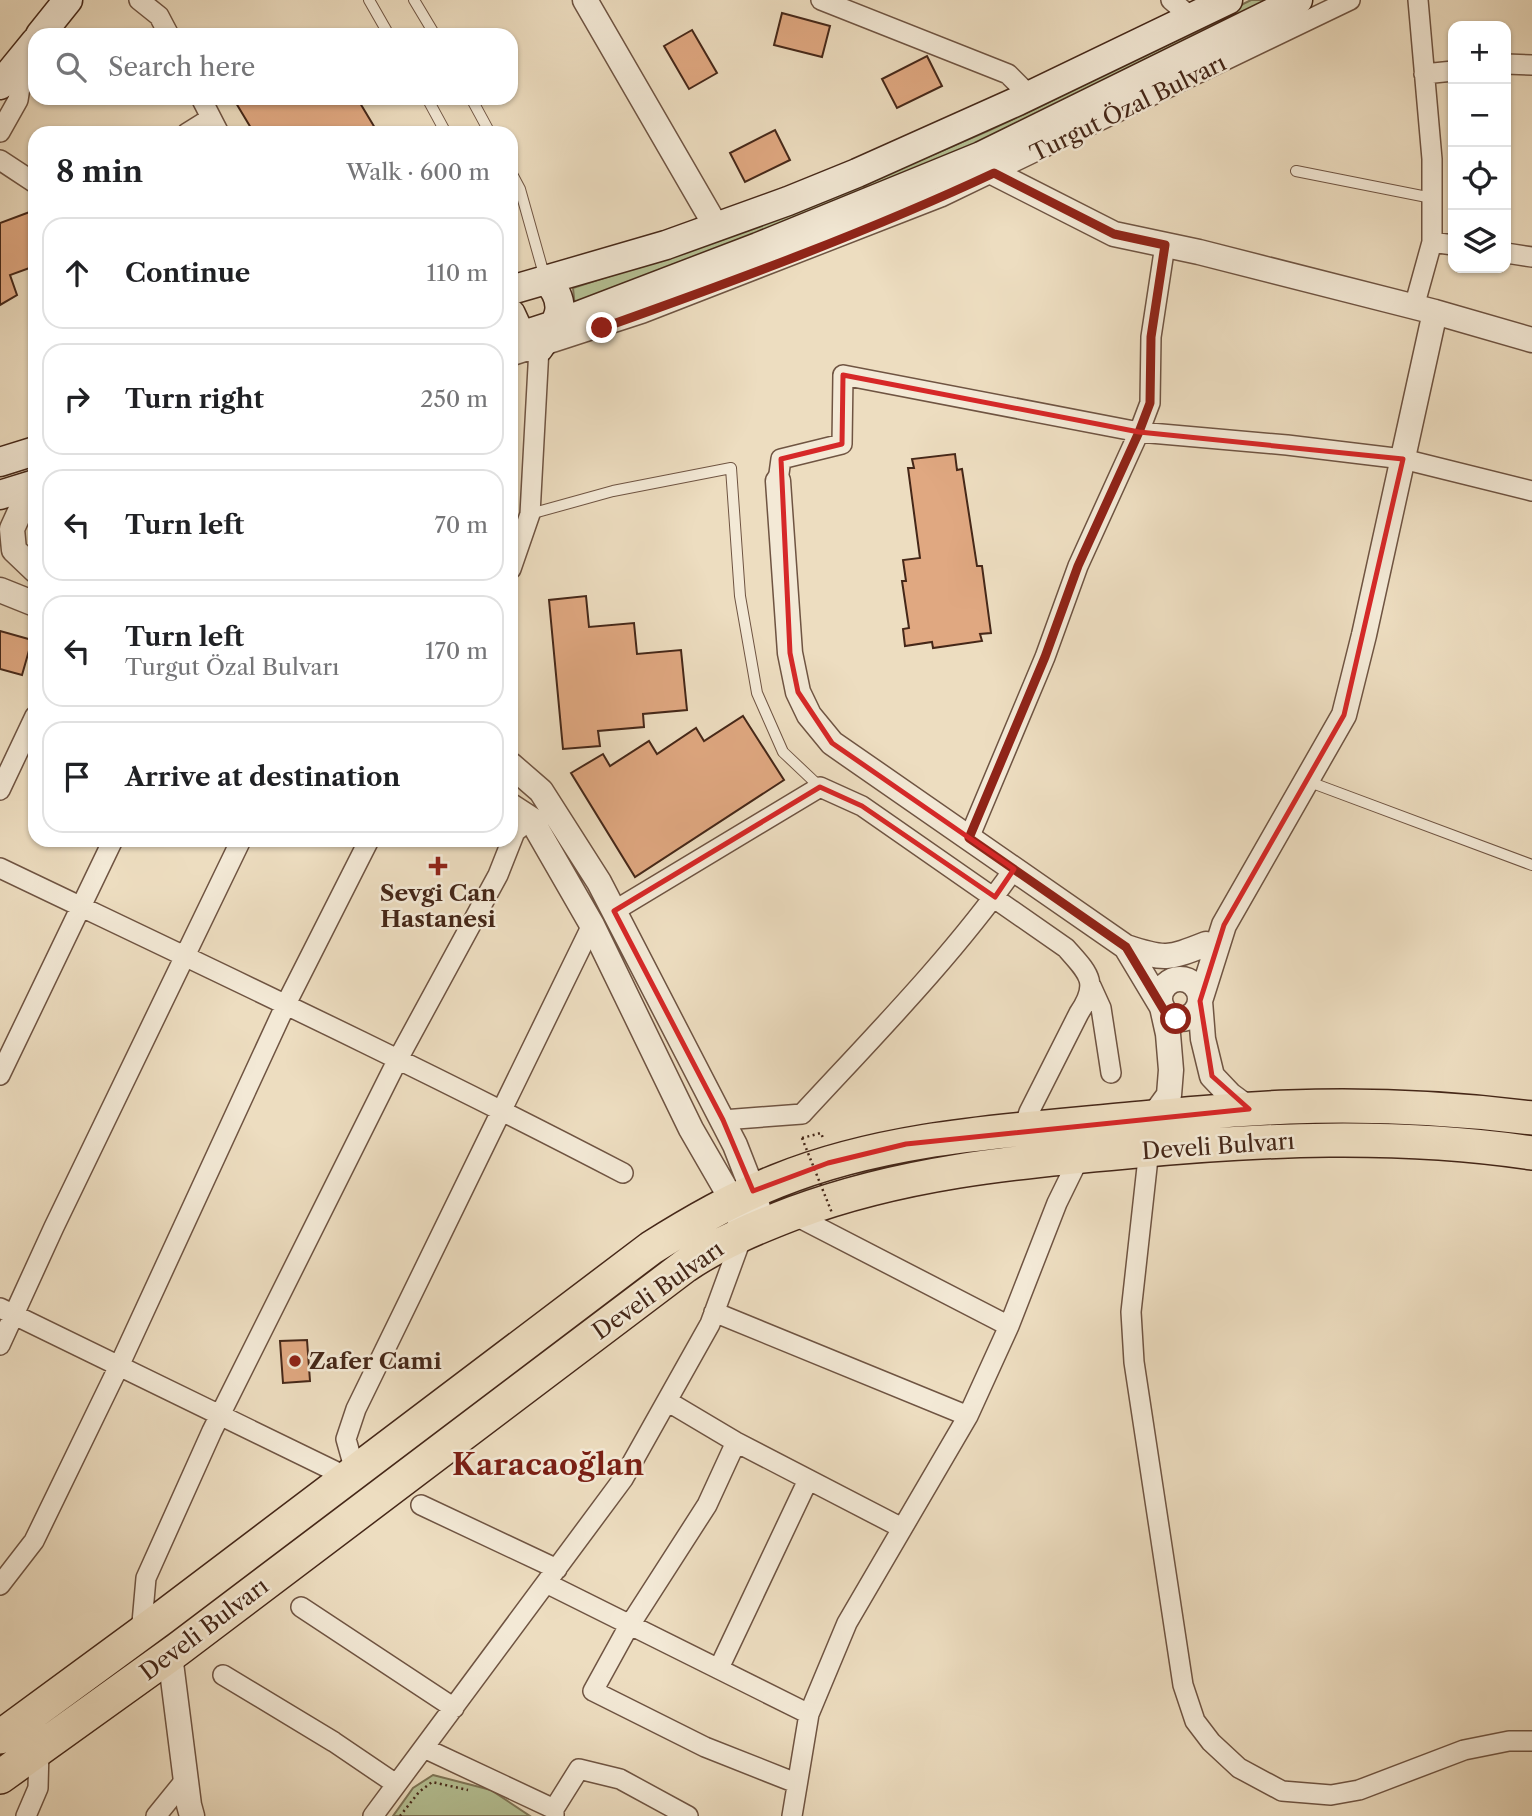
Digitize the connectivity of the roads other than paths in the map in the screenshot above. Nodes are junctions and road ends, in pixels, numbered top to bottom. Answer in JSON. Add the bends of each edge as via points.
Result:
{"nodes":[{"id":1,"x":68,"y":0,"type":"edge"},
{"id":2,"x":139,"y":0,"type":"edge"},
{"id":3,"x":369,"y":0,"type":"edge"},
{"id":4,"x":414,"y":0,"type":"edge"},
{"id":5,"x":585,"y":0,"type":"edge"},
{"id":6,"x":821,"y":0,"type":"edge"},
{"id":7,"x":1228,"y":0,"type":"edge"},
{"id":8,"x":1298,"y":0,"type":"edge"},
{"id":9,"x":1350,"y":0,"type":"edge"},
{"id":10,"x":1418,"y":0,"type":"edge"},
{"id":11,"x":1182,"y":9,"type":"edge"},
{"id":12,"x":46,"y":28,"type":"edge"},
{"id":13,"x":165,"y":28,"type":"edge"},
{"id":14,"x":385,"y":28,"type":"edge"},
{"id":15,"x":431,"y":28,"type":"edge"},
{"id":16,"x":28,"y":50,"type":"edge"},
{"id":17,"x":28,"y":64,"type":"edge"},
{"id":18,"x":1511,"y":64,"type":"edge"},
{"id":19,"x":1532,"y":65,"type":"edge"},
{"id":20,"x":1448,"y":72,"type":"edge"},
{"id":21,"x":1424,"y":74,"type":"junction"},
{"id":22,"x":0,"y":85,"type":"edge"},
{"id":23,"x":1030,"y":96,"type":"junction"},
{"id":24,"x":205,"y":105,"type":"edge"},
{"id":25,"x":431,"y":105,"type":"edge"},
{"id":26,"x":475,"y":105,"type":"edge"},
{"id":27,"x":215,"y":125,"type":"edge"},
{"id":28,"x":442,"y":126,"type":"edge"},
{"id":29,"x":486,"y":126,"type":"edge"},
{"id":30,"x":0,"y":132,"type":"edge"},
{"id":31,"x":0,"y":160,"type":"edge"},
{"id":32,"x":988,"y":164,"type":"junction"},
{"id":33,"x":1296,"y":171,"type":"dead end"},
{"id":34,"x":28,"y":178,"type":"edge"},
{"id":35,"x":518,"y":185,"type":"edge"},
{"id":36,"x":1432,"y":198,"type":"junction"},
{"id":37,"x":718,"y":228,"type":"junction"},
{"id":38,"x":1432,"y":242,"type":"junction"},
{"id":39,"x":1448,"y":244,"type":"edge"},
{"id":40,"x":1165,"y":245,"type":"junction"},
{"id":41,"x":1511,"y":254,"type":"edge"},
{"id":42,"x":1532,"y":257,"type":"edge"},
{"id":43,"x":546,"y":279,"type":"junction"},
{"id":44,"x":518,"y":288,"type":"edge"},
{"id":45,"x":1424,"y":309,"type":"junction"},
{"id":46,"x":525,"y":336,"type":"edge"},
{"id":47,"x":1532,"y":340,"type":"edge"},
{"id":48,"x":1139,"y":432,"type":"junction"},
{"id":49,"x":28,"y":453,"type":"edge"},
{"id":50,"x":1403,"y":459,"type":"junction"},
{"id":51,"x":0,"y":462,"type":"edge"},
{"id":52,"x":778,"y":481,"type":"joint"},
{"id":53,"x":1532,"y":491,"type":"edge"},
{"id":54,"x":25,"y":496,"type":"edge"},
{"id":55,"x":530,"y":514,"type":"junction"},
{"id":56,"x":518,"y":549,"type":"edge"},
{"id":57,"x":28,"y":563,"type":"edge"},
{"id":58,"x":0,"y":590,"type":"edge"},
{"id":59,"x":28,"y":601,"type":"edge"},
{"id":60,"x":28,"y":731,"type":"edge"},
{"id":61,"x":518,"y":771,"type":"edge"},
{"id":62,"x":1306,"y":781,"type":"junction"},
{"id":63,"x":820,"y":786,"type":"junction"},
{"id":64,"x":0,"y":790,"type":"edge"},
{"id":65,"x":521,"y":813,"type":"edge"},
{"id":66,"x":969,"y":838,"type":"junction"},
{"id":67,"x":110,"y":847,"type":"edge"},
{"id":68,"x":238,"y":847,"type":"edge"},
{"id":69,"x":365,"y":847,"type":"edge"},
{"id":70,"x":509,"y":847,"type":"edge"},
{"id":71,"x":1532,"y":865,"type":"edge"},
{"id":72,"x":0,"y":868,"type":"edge"},
{"id":73,"x":1014,"y":869,"type":"junction"},
{"id":74,"x":995,"y":897,"type":"junction"},
{"id":75,"x":82,"y":907,"type":"junction"},
{"id":76,"x":614,"y":911,"type":"junction"},
{"id":77,"x":592,"y":925,"type":"junction"},
{"id":78,"x":1224,"y":925,"type":"junction"},
{"id":79,"x":1206,"y":944,"type":"junction"},
{"id":80,"x":1126,"y":947,"type":"junction"},
{"id":81,"x":185,"y":956,"type":"junction"},
{"id":82,"x":1173,"y":981,"type":"junction"},
{"id":83,"x":1091,"y":986,"type":"junction"},
{"id":84,"x":1200,"y":1001,"type":"junction"},
{"id":85,"x":286,"y":1004,"type":"junction"},
{"id":86,"x":1161,"y":1007,"type":"junction"},
{"id":87,"x":398,"y":1059,"type":"junction"},
{"id":88,"x":1111,"y":1073,"type":"dead end"},
{"id":89,"x":0,"y":1075,"type":"edge"},
{"id":90,"x":1249,"y":1109,"type":"junction"},
{"id":91,"x":501,"y":1110,"type":"junction"},
{"id":92,"x":1153,"y":1117,"type":"junction"},
{"id":93,"x":1532,"y":1118,"type":"edge"},
{"id":94,"x":723,"y":1120,"type":"junction"},
{"id":95,"x":1023,"y":1130,"type":"junction"},
{"id":96,"x":1149,"y":1149,"type":"junction"},
{"id":97,"x":1532,"y":1153,"type":"edge"},
{"id":98,"x":1080,"y":1156,"type":"junction"},
{"id":99,"x":623,"y":1172,"type":"dead end"},
{"id":100,"x":743,"y":1196,"type":"junction"},
{"id":101,"x":766,"y":1224,"type":"junction"},
{"id":102,"x":7,"y":1312,"type":"edge"},
{"id":103,"x":714,"y":1312,"type":"junction"},
{"id":104,"x":1009,"y":1326,"type":"junction"},
{"id":105,"x":0,"y":1345,"type":"edge"},
{"id":106,"x":119,"y":1366,"type":"junction"},
{"id":107,"x":667,"y":1401,"type":"junction"},
{"id":108,"x":220,"y":1415,"type":"junction"},
{"id":109,"x":968,"y":1416,"type":"junction"},
{"id":110,"x":736,"y":1443,"type":"junction"},
{"id":111,"x":351,"y":1474,"type":"junction"},
{"id":112,"x":808,"y":1479,"type":"junction"},
{"id":113,"x":421,"y":1505,"type":"dead end"},
{"id":114,"x":902,"y":1528,"type":"junction"},
{"id":115,"x":551,"y":1576,"type":"junction"},
{"id":116,"x":0,"y":1585,"type":"edge"},
{"id":117,"x":301,"y":1607,"type":"dead end"},
{"id":118,"x":630,"y":1625,"type":"junction"},
{"id":119,"x":141,"y":1634,"type":"junction"},
{"id":120,"x":170,"y":1655,"type":"junction"},
{"id":121,"x":719,"y":1668,"type":"junction"},
{"id":122,"x":223,"y":1675,"type":"dead end"},
{"id":123,"x":454,"y":1708,"type":"junction"},
{"id":124,"x":809,"y":1714,"type":"junction"},
{"id":125,"x":0,"y":1737,"type":"edge"},
{"id":126,"x":1532,"y":1741,"type":"edge"},
{"id":127,"x":424,"y":1748,"type":"junction"},
{"id":128,"x":39,"y":1749,"type":"junction"},
{"id":129,"x":0,"y":1777,"type":"edge"},
{"id":130,"x":186,"y":1779,"type":"junction"},
{"id":131,"x":796,"y":1783,"type":"junction"},
{"id":132,"x":396,"y":1784,"type":"junction"},
{"id":133,"x":554,"y":1813,"type":"edge"},
{"id":134,"x":26,"y":1816,"type":"edge"},
{"id":135,"x":156,"y":1816,"type":"edge"},
{"id":136,"x":192,"y":1816,"type":"edge"},
{"id":137,"x":373,"y":1816,"type":"edge"},
{"id":138,"x":688,"y":1816,"type":"edge"},
{"id":139,"x":792,"y":1816,"type":"edge"}],
"edges":[{"from":1,"to":12,"type":"main road"},
{"from":2,"to":13,"type":"street","via":[[159,16]]},
{"from":3,"to":14,"type":"lane"},
{"from":4,"to":15,"type":"lane"},
{"from":5,"to":37,"type":"street"},
{"from":6,"to":23,"type":"street","via":[[1008,74]]},
{"from":7,"to":11,"type":"main road"},
{"from":8,"to":32,"type":"main road","name":"Turgut Özal Bulvarı"},
{"from":9,"to":32,"type":"street","name":"Turgut Özal Bulvarı"},
{"from":10,"to":21,"type":"street"},
{"from":11,"to":23,"type":"main road"},
{"from":16,"to":22,"type":"main road"},
{"from":17,"to":30,"type":"street","via":[[18,100]]},
{"from":18,"to":19,"type":"street"},
{"from":20,"to":21,"type":"street"},
{"from":21,"to":36,"type":"street"},
{"from":23,"to":37,"type":"main road","via":[[857,173]]},
{"from":24,"to":27,"type":"street"},
{"from":25,"to":28,"type":"lane"},
{"from":26,"to":29,"type":"lane"},
{"from":31,"to":34,"type":"street"},
{"from":32,"to":40,"type":"street","via":[[1114,234]]},
{"from":32,"to":46,"type":"main road","name":"Turgut Özal Bulvarı"},
{"from":33,"to":36,"type":"lane"},
{"from":35,"to":43,"type":"lane"},
{"from":36,"to":38,"type":"street"},
{"from":37,"to":43,"type":"main road"},
{"from":38,"to":39,"type":"street"},
{"from":38,"to":45,"type":"street"},
{"from":40,"to":45,"type":"street"},
{"from":40,"to":48,"type":"street","via":[[1151,337],[1150,403]]},
{"from":41,"to":42,"type":"street"},
{"from":43,"to":44,"type":"main road"},
{"from":43,"to":46,"type":"main road","via":[[561,310]]},
{"from":45,"to":47,"type":"street"},
{"from":45,"to":50,"type":"street"},
{"from":46,"to":55,"type":"street"},
{"from":48,"to":50,"type":"street"},
{"from":48,"to":52,"type":"street","via":[[843,375],[842,444],[780,459]]},
{"from":48,"to":66,"type":"street","via":[[1078,566]]},
{"from":49,"to":51,"type":"main road"},
{"from":50,"to":53,"type":"street"},
{"from":50,"to":62,"type":"street","via":[[1344,715]]},
{"from":52,"to":66,"type":"street","via":[[790,653],[798,692],[809,715],[832,743]]},
{"from":54,"to":57,"type":"street","via":[[12,529],[14,550]]},
{"from":55,"to":56,"type":"street"},
{"from":55,"to":63,"type":"lane","via":[[613,491],[732,468],[740,596],[757,693],[783,752]]},
{"from":58,"to":59,"type":"street"},
{"from":60,"to":64,"type":"street"},
{"from":61,"to":76,"type":"street","via":[[541,790]]},
{"from":62,"to":71,"type":"lane"},
{"from":62,"to":78,"type":"street"},
{"from":63,"to":74,"type":"street","via":[[862,806]]},
{"from":63,"to":76,"type":"street"},
{"from":65,"to":77,"type":"street"},
{"from":66,"to":73,"type":"street"},
{"from":67,"to":75,"type":"street"},
{"from":68,"to":81,"type":"street"},
{"from":69,"to":85,"type":"street"},
{"from":70,"to":87,"type":"street"},
{"from":72,"to":75,"type":"street"},
{"from":73,"to":74,"type":"street"},
{"from":73,"to":80,"type":"street"},
{"from":74,"to":83,"type":"street","via":[[1066,948],[1088,973]]},
{"from":74,"to":94,"type":"street","via":[[802,1114]]},
{"from":75,"to":81,"type":"street"},
{"from":75,"to":89,"type":"street"},
{"from":76,"to":94,"type":"street"},
{"from":77,"to":91,"type":"street"},
{"from":77,"to":100,"type":"street","via":[[691,1129]]},
{"from":78,"to":79,"type":"street"},
{"from":78,"to":84,"type":"street"},
{"from":79,"to":80,"type":"street","via":[[1158,957]]},
{"from":79,"to":82,"type":"street"},
{"from":80,"to":86,"type":"street"},
{"from":81,"to":85,"type":"street"},
{"from":81,"to":102,"type":"street","via":[[54,1227]]},
{"from":82,"to":84,"type":"street","via":[[1192,984]]},
{"from":82,"to":86,"type":"street","via":[[1163,988]]},
{"from":83,"to":88,"type":"street","via":[[1101,1008]]},
{"from":83,"to":95,"type":"street"},
{"from":84,"to":86,"type":"street","via":[[1194,1013],[1182,1019]]},
{"from":84,"to":90,"type":"street","via":[[1212,1076]]},
{"from":85,"to":87,"type":"street"},
{"from":85,"to":106,"type":"street"},
{"from":86,"to":92,"type":"street","via":[[1171,1070],[1168,1095]]},
{"from":87,"to":91,"type":"street"},
{"from":87,"to":108,"type":"street"},
{"from":90,"to":92,"type":"highway","name":"Develi Bulvarı"},
{"from":90,"to":93,"type":"highway","name":"Develi Bulvarı","via":[[1394,1107]]},
{"from":91,"to":99,"type":"street"},
{"from":91,"to":111,"type":"street","via":[[355,1409],[346,1439]]},
{"from":92,"to":95,"type":"highway","name":"Develi Bulvarı"},
{"from":94,"to":100,"type":"street"},
{"from":95,"to":100,"type":"highway","name":"Develi Bulvarı","via":[[871,1151]]},
{"from":96,"to":97,"type":"highway","name":"Develi Bulvarı","via":[[1366,1140]]},
{"from":96,"to":98,"type":"highway","name":"Develi Bulvarı"},
{"from":96,"to":126,"type":"street","via":[[1131,1312],[1134,1362],[1183,1685],[1195,1721],[1239,1768],[1282,1791],[1331,1795],[1359,1790],[1464,1750]]},
{"from":98,"to":101,"type":"highway","name":"Develi Bulvarı","via":[[935,1174],[852,1193]]},
{"from":98,"to":104,"type":"street"},
{"from":100,"to":101,"type":"street"},
{"from":100,"to":111,"type":"highway","name":"Develi Bulvarı","via":[[651,1248]]},
{"from":101,"to":103,"type":"street"},
{"from":101,"to":104,"type":"street"},
{"from":101,"to":120,"type":"highway","name":"Develi Bulvarı","via":[[685,1266]]},
{"from":102,"to":105,"type":"street"},
{"from":102,"to":106,"type":"street"},
{"from":103,"to":107,"type":"street"},
{"from":103,"to":109,"type":"street"},
{"from":104,"to":109,"type":"street"},
{"from":106,"to":108,"type":"street"},
{"from":106,"to":116,"type":"street","via":[[34,1541]]},
{"from":107,"to":110,"type":"street"},
{"from":107,"to":115,"type":"street","via":[[623,1479]]},
{"from":108,"to":111,"type":"street"},
{"from":108,"to":119,"type":"street","via":[[146,1578]]},
{"from":109,"to":114,"type":"street"},
{"from":110,"to":112,"type":"street"},
{"from":110,"to":118,"type":"street","via":[[707,1505]]},
{"from":111,"to":119,"type":"highway","name":"Develi Bulvarı"},
{"from":112,"to":114,"type":"street"},
{"from":112,"to":121,"type":"street"},
{"from":113,"to":115,"type":"street"},
{"from":114,"to":124,"type":"street","via":[[846,1623]]},
{"from":115,"to":118,"type":"street"},
{"from":115,"to":123,"type":"street"},
{"from":117,"to":123,"type":"street"},
{"from":118,"to":121,"type":"street"},
{"from":118,"to":131,"type":"street","via":[[593,1691],[705,1747]]},
{"from":119,"to":125,"type":"highway","name":"Develi Bulvarı"},
{"from":120,"to":128,"type":"highway","name":"Develi Bulvarı"},
{"from":120,"to":130,"type":"street"},
{"from":121,"to":124,"type":"street"},
{"from":122,"to":132,"type":"street"},
{"from":123,"to":127,"type":"street"},
{"from":124,"to":131,"type":"street"},
{"from":127,"to":132,"type":"street"},
{"from":127,"to":133,"type":"street"},
{"from":128,"to":129,"type":"highway","name":"Develi Bulvarı"},
{"from":128,"to":134,"type":"street","via":[[38,1788]]},
{"from":130,"to":135,"type":"street"},
{"from":130,"to":136,"type":"street"},
{"from":131,"to":139,"type":"street"},
{"from":132,"to":137,"type":"street"},
{"from":133,"to":138,"type":"street","via":[[579,1769],[620,1779]]}]}
